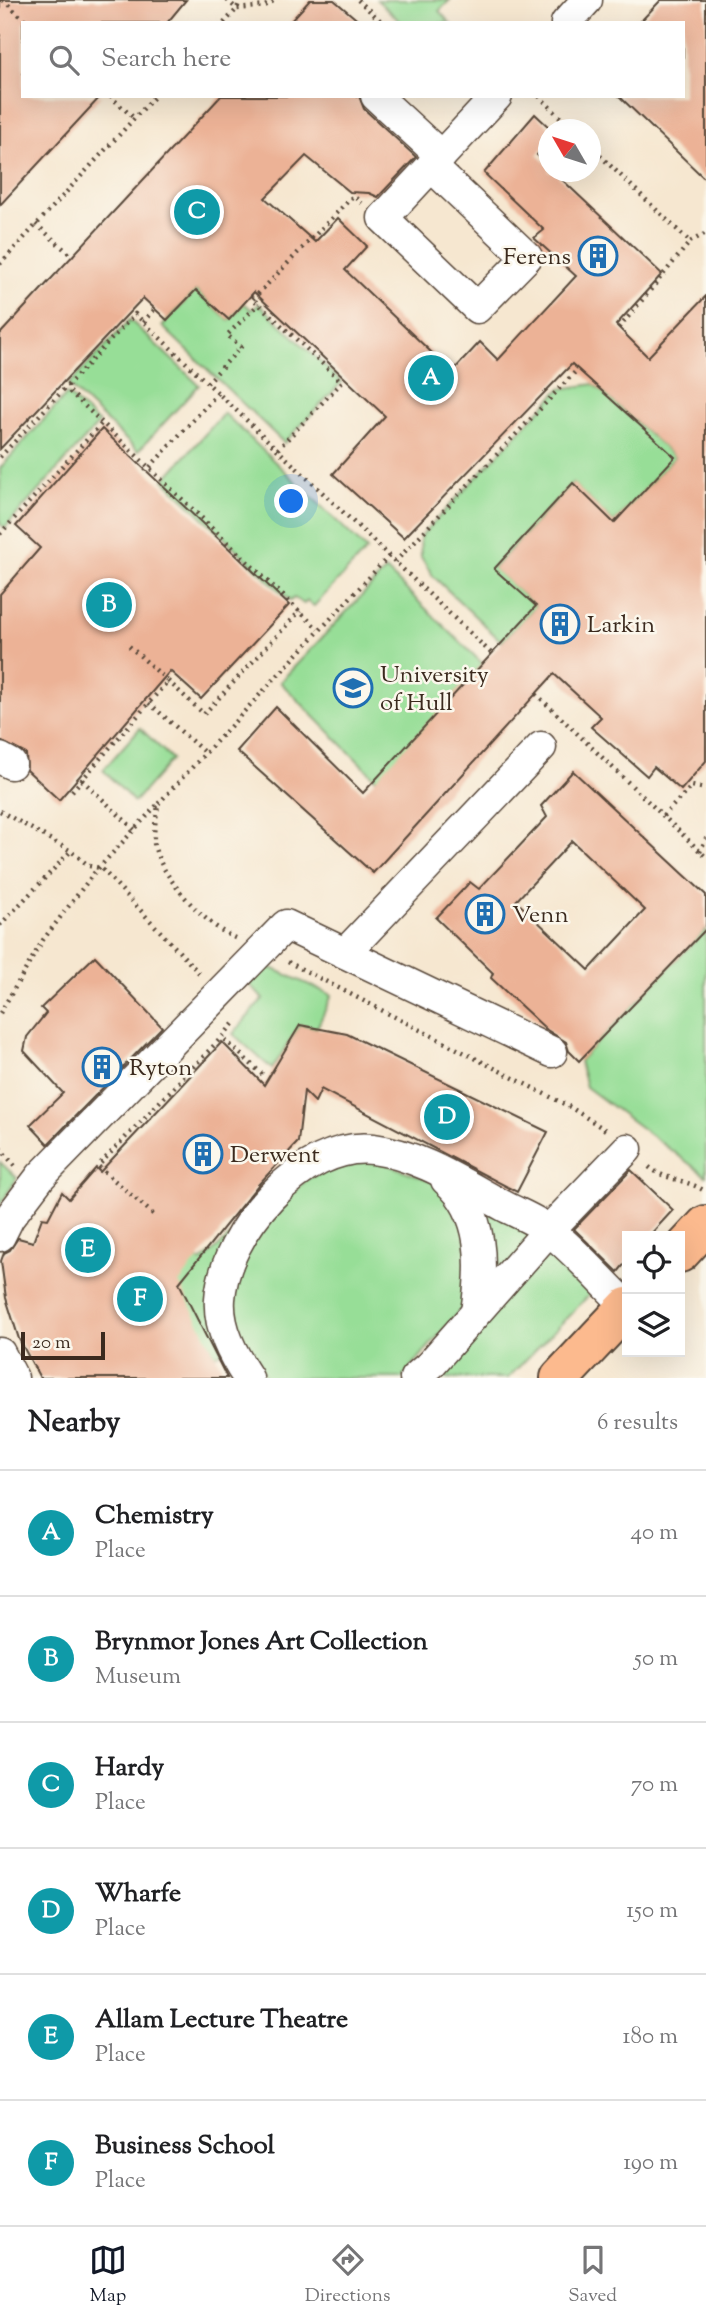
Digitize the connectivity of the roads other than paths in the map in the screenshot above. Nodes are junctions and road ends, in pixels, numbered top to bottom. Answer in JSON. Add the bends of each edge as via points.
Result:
{"nodes":[{"id":1,"x":587,"y":0,"type":"edge"},
{"id":2,"x":568,"y":21,"type":"edge"},
{"id":3,"x":378,"y":98,"type":"edge"},
{"id":4,"x":495,"y":98,"type":"edge"},
{"id":5,"x":436,"y":161,"type":"junction"},
{"id":6,"x":541,"y":747,"type":"dead end"},
{"id":7,"x":345,"y":953,"type":"junction"},
{"id":8,"x":552,"y":1052,"type":"dead end"},
{"id":9,"x":627,"y":1149,"type":"road end"},
{"id":10,"x":432,"y":1168,"type":"junction"},
{"id":11,"x":706,"y":1225,"type":"edge"},
{"id":12,"x":549,"y":1230,"type":"junction"},
{"id":13,"x":0,"y":1236,"type":"edge"},
{"id":14,"x":685,"y":1248,"type":"edge"},
{"id":15,"x":622,"y":1302,"type":"edge"},
{"id":16,"x":476,"y":1312,"type":"junction"},
{"id":17,"x":622,"y":1312,"type":"edge"},
{"id":18,"x":0,"y":1353,"type":"edge"},
{"id":19,"x":13,"y":1378,"type":"edge"},
{"id":20,"x":248,"y":1378,"type":"edge"},
{"id":21,"x":415,"y":1378,"type":"edge"},
{"id":22,"x":560,"y":1378,"type":"edge"}],
"edges":[{"from":1,"to":2,"type":"lane"},
{"from":3,"to":5,"type":"lane"},
{"from":4,"to":5,"type":"lane"},
{"from":5,"to":5,"type":"lane","via":[[527,257],[477,308],[383,218]]},
{"from":6,"to":7,"type":"lane"},
{"from":7,"to":8,"type":"lane"},
{"from":7,"to":13,"type":"lane","via":[[286,925],[41,1176]]},
{"from":9,"to":12,"type":"lane"},
{"from":10,"to":12,"type":"lane"},
{"from":10,"to":16,"type":"lane","via":[[457,1189],[479,1237],[482,1259]]},
{"from":10,"to":20,"type":"lane","via":[[401,1154],[370,1149],[334,1153],[307,1164],[239,1236],[226,1266],[219,1301],[232,1354]]},
{"from":11,"to":14,"type":"main road"},
{"from":12,"to":15,"type":"lane"},
{"from":12,"to":16,"type":"lane"},
{"from":16,"to":21,"type":"lane"},
{"from":17,"to":22,"type":"main road"},
{"from":18,"to":19,"type":"lane"}]}
